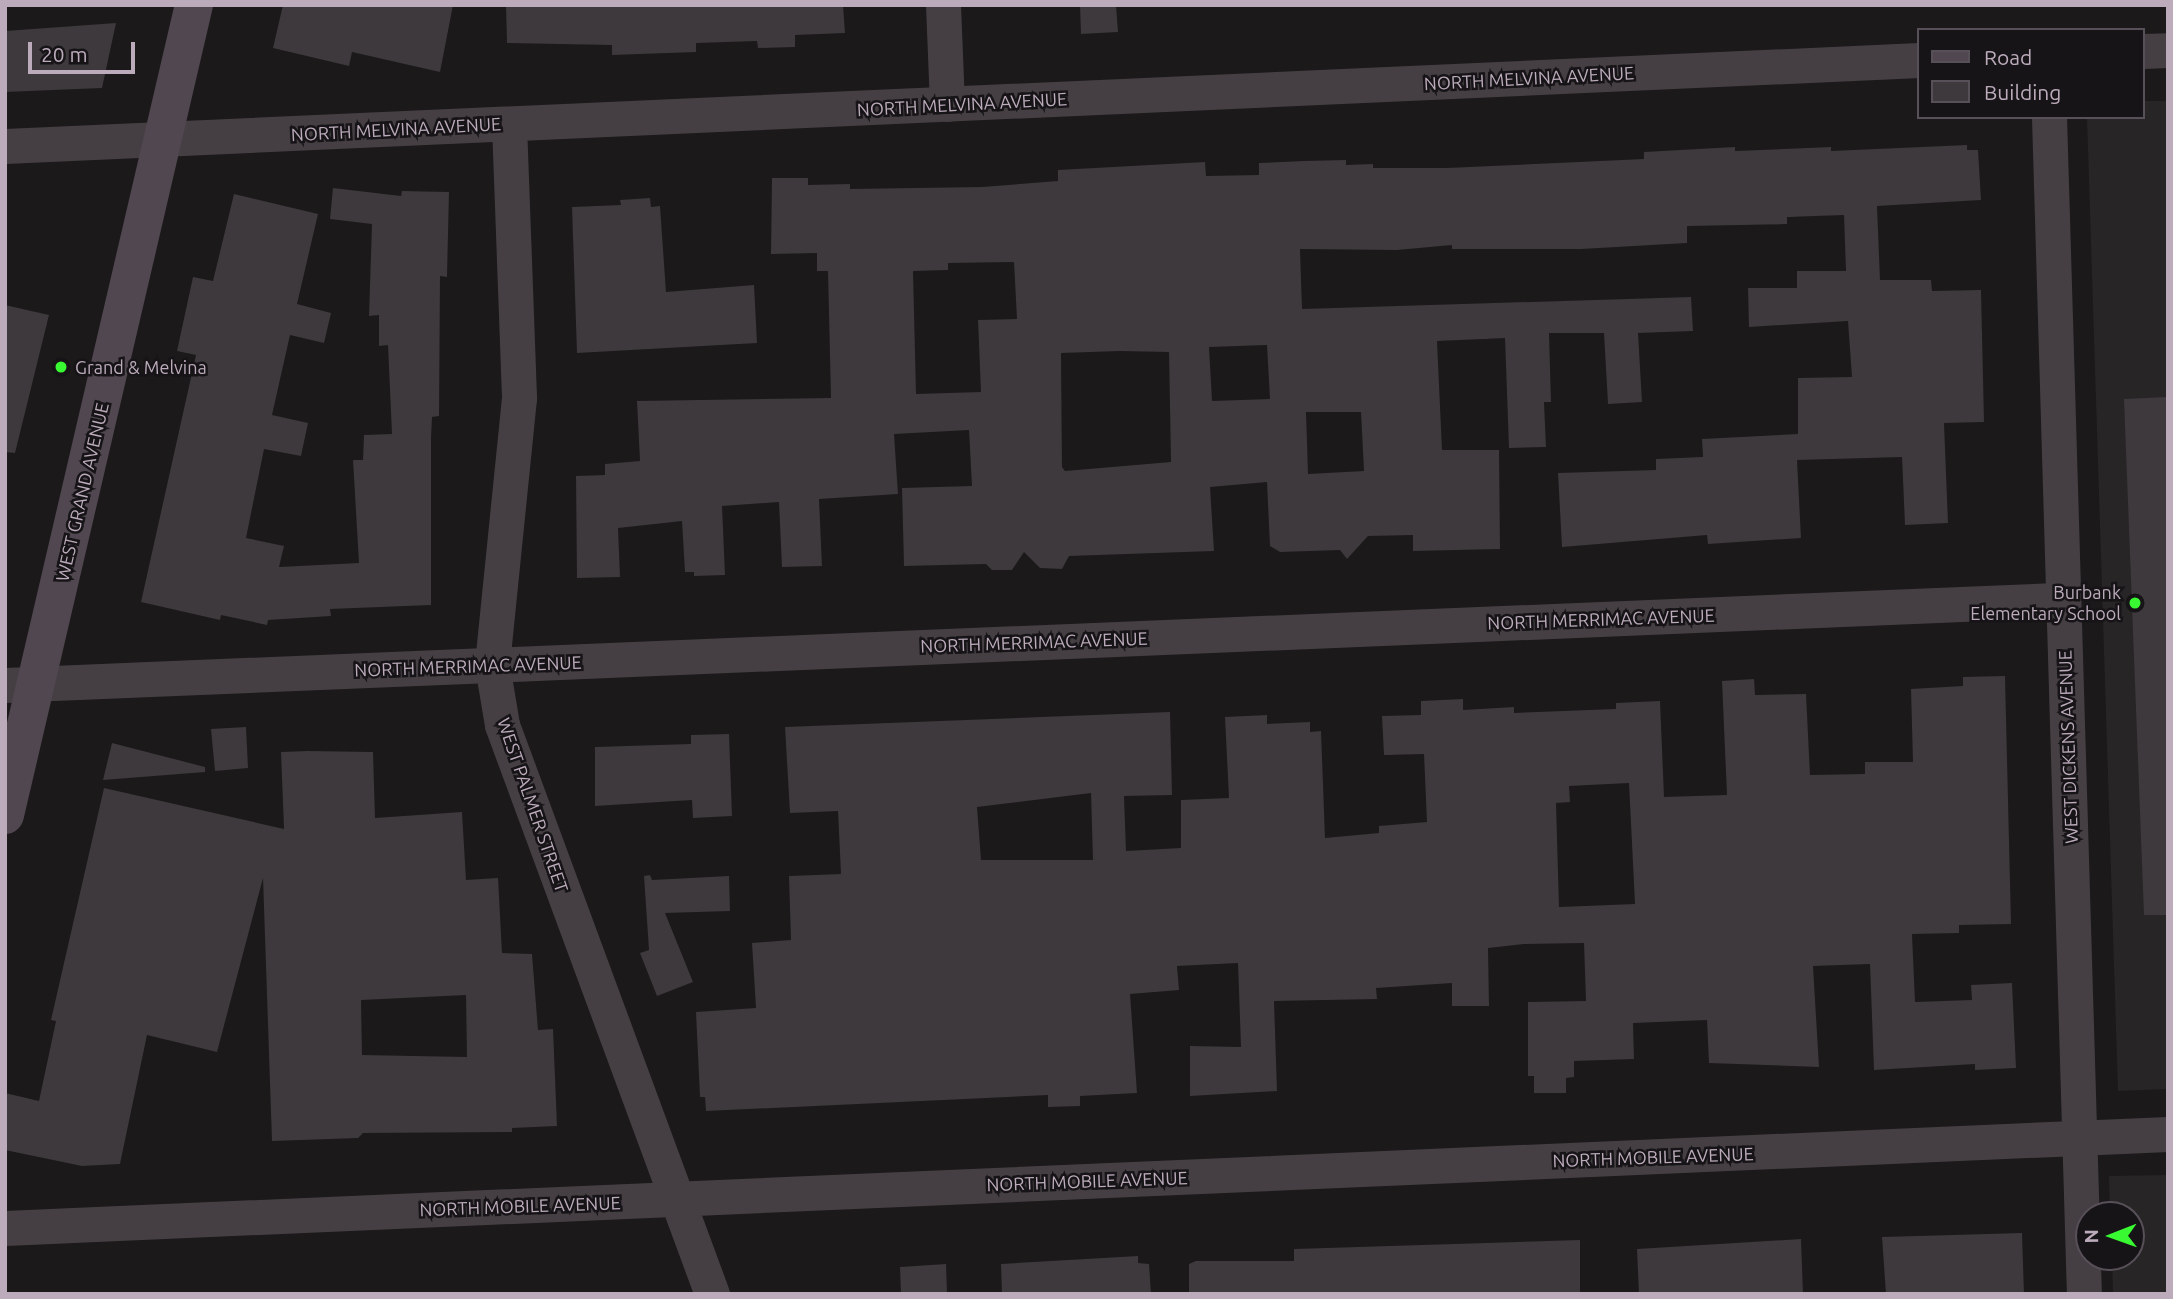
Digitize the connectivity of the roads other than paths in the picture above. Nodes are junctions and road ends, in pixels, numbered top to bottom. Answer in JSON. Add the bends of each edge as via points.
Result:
{"nodes":[{"id":1,"x":194,"y":5,"type":"edge"},
{"id":2,"x":943,"y":5,"type":"edge"},
{"id":3,"x":2168,"y":50,"type":"edge"},
{"id":4,"x":2145,"y":51,"type":"edge"},
{"id":5,"x":1918,"y":60,"type":"edge"},
{"id":6,"x":947,"y":104,"type":"junction"},
{"id":7,"x":2049,"y":119,"type":"edge"},
{"id":8,"x":509,"y":124,"type":"junction"},
{"id":9,"x":164,"y":140,"type":"junction"},
{"id":10,"x":5,"y":146,"type":"edge"},
{"id":11,"x":2063,"y":600,"type":"junction"},
{"id":12,"x":492,"y":665,"type":"junction"},
{"id":13,"x":21,"y":684,"type":"edge"},
{"id":14,"x":5,"y":815,"type":"edge"},
{"id":15,"x":2168,"y":1134,"type":"edge"},
{"id":16,"x":2080,"y":1138,"type":"junction"},
{"id":17,"x":680,"y":1199,"type":"junction"},
{"id":18,"x":5,"y":1228,"type":"edge"},
{"id":19,"x":712,"y":1294,"type":"edge"},
{"id":20,"x":2084,"y":1294,"type":"edge"}],
"edges":[{"from":1,"to":9,"type":"main road","name":"WEST GRAND AVENUE"},
{"from":2,"to":6,"type":"street"},
{"from":3,"to":4,"type":"street"},
{"from":5,"to":6,"type":"street","name":"NORTH MELVINA AVENUE"},
{"from":6,"to":8,"type":"street","name":"NORTH MELVINA AVENUE"},
{"from":7,"to":11,"type":"street","name":"WEST DICKENS AVENUE"},
{"from":8,"to":9,"type":"street","name":"NORTH MELVINA AVENUE"},
{"from":8,"to":12,"type":"street","name":"WEST PALMER STREET","via":[[519,398]]},
{"from":9,"to":10,"type":"street","name":"NORTH MELVINA AVENUE"},
{"from":9,"to":13,"type":"main road","name":"WEST GRAND AVENUE"},
{"from":11,"to":12,"type":"street","name":"NORTH MERRIMAC AVENUE"},
{"from":11,"to":16,"type":"street","name":"WEST DICKENS AVENUE"},
{"from":12,"to":13,"type":"street","name":"NORTH MERRIMAC AVENUE"},
{"from":12,"to":17,"type":"street","name":"WEST PALMER STREET","via":[[502,725]]},
{"from":13,"to":14,"type":"main road","name":"WEST GRAND AVENUE"},
{"from":15,"to":16,"type":"street","name":"NORTH MOBILE AVENUE"},
{"from":16,"to":17,"type":"street","name":"NORTH MOBILE AVENUE"},
{"from":16,"to":20,"type":"street","name":"WEST DICKENS AVENUE"},
{"from":17,"to":18,"type":"street","name":"NORTH MOBILE AVENUE"},
{"from":17,"to":19,"type":"street","name":"WEST PALMER STREET"}]}
